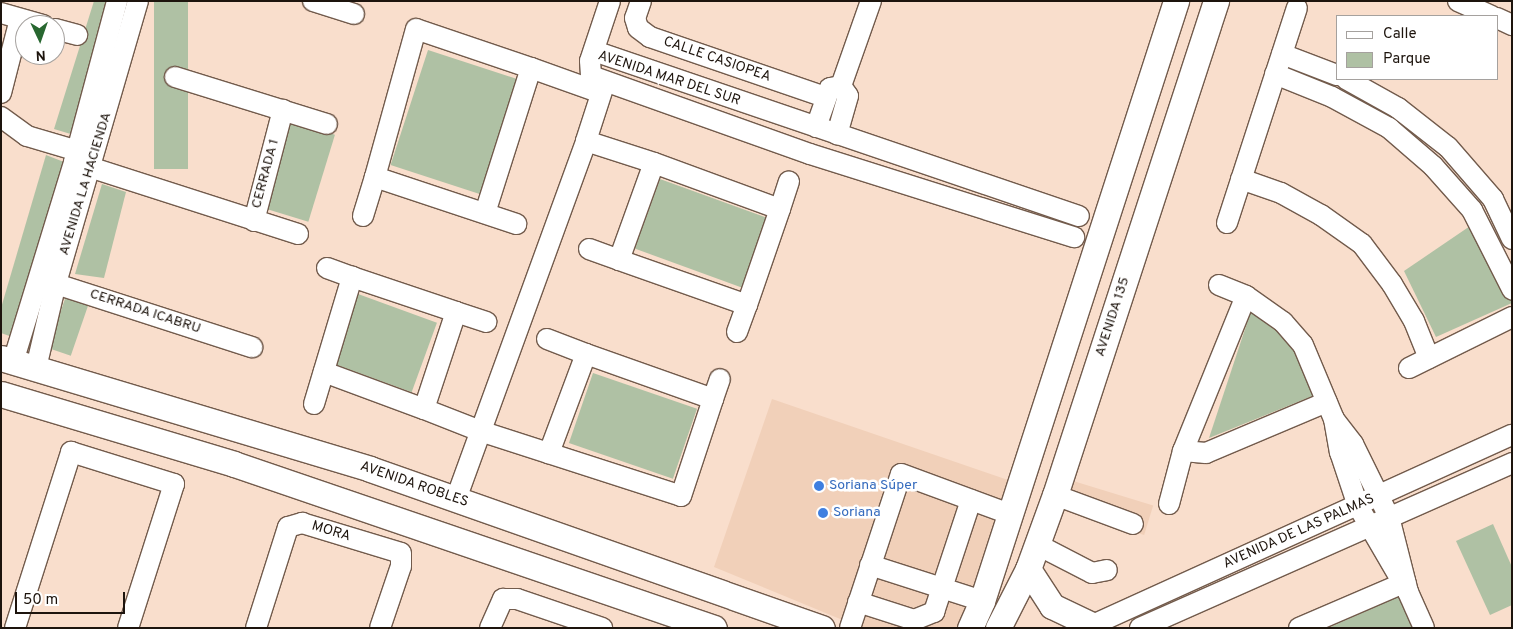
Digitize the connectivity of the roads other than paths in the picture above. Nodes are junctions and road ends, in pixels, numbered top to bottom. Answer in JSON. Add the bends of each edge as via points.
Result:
{"nodes":[{"id":1,"x":117,"y":1,"type":"edge"},
{"id":2,"x":138,"y":1,"type":"edge"},
{"id":3,"x":313,"y":1,"type":"edge"},
{"id":4,"x":610,"y":1,"type":"edge"},
{"id":5,"x":641,"y":1,"type":"edge"},
{"id":6,"x":871,"y":1,"type":"edge"},
{"id":7,"x":1176,"y":1,"type":"edge"},
{"id":8,"x":1216,"y":1,"type":"edge"},
{"id":9,"x":1458,"y":1,"type":"edge"},
{"id":10,"x":1297,"y":8,"type":"dead end"},
{"id":11,"x":1,"y":13,"type":"edge"},
{"id":12,"x":354,"y":14,"type":"dead end"},
{"id":13,"x":1490,"y":15,"type":"edge"},
{"id":14,"x":15,"y":17,"type":"edge"},
{"id":15,"x":1498,"y":18,"type":"edge"},
{"id":16,"x":1512,"y":25,"type":"edge"},
{"id":17,"x":65,"y":32,"type":"edge"},
{"id":18,"x":77,"y":35,"type":"dead end"},
{"id":19,"x":15,"y":38,"type":"edge"},
{"id":20,"x":594,"y":51,"type":"junction"},
{"id":21,"x":1282,"y":54,"type":"junction"},
{"id":22,"x":531,"y":68,"type":"junction"},
{"id":23,"x":1276,"y":74,"type":"junction"},
{"id":24,"x":1336,"y":75,"type":"edge"},
{"id":25,"x":176,"y":77,"type":"dead end"},
{"id":26,"x":1348,"y":80,"type":"edge"},
{"id":27,"x":603,"y":87,"type":"junction"},
{"id":28,"x":833,"y":92,"type":"junction"},
{"id":29,"x":1,"y":93,"type":"edge"},
{"id":30,"x":283,"y":110,"type":"junction"},
{"id":31,"x":1,"y":117,"type":"edge"},
{"id":32,"x":327,"y":124,"type":"dead end"},
{"id":33,"x":816,"y":127,"type":"junction"},
{"id":34,"x":842,"y":136,"type":"junction"},
{"id":35,"x":586,"y":140,"type":"junction"},
{"id":36,"x":84,"y":159,"type":"junction"},
{"id":37,"x":654,"y":163,"type":"junction"},
{"id":38,"x":838,"y":163,"type":"junction"},
{"id":39,"x":375,"y":177,"type":"junction"},
{"id":40,"x":1241,"y":179,"type":"junction"},
{"id":41,"x":789,"y":181,"type":"dead end"},
{"id":42,"x":780,"y":209,"type":"junction"},
{"id":43,"x":485,"y":213,"type":"junction"},
{"id":44,"x":363,"y":216,"type":"dead end"},
{"id":45,"x":254,"y":221,"type":"junction"},
{"id":46,"x":1227,"y":223,"type":"dead end"},
{"id":47,"x":516,"y":224,"type":"dead end"},
{"id":48,"x":1087,"y":230,"type":"junction"},
{"id":49,"x":298,"y":234,"type":"dead end"},
{"id":50,"x":1512,"y":239,"type":"edge"},
{"id":51,"x":1137,"y":245,"type":"junction"},
{"id":52,"x":589,"y":249,"type":"dead end"},
{"id":53,"x":619,"y":260,"type":"junction"},
{"id":54,"x":327,"y":268,"type":"dead end"},
{"id":55,"x":352,"y":277,"type":"junction"},
{"id":56,"x":47,"y":280,"type":"junction"},
{"id":57,"x":1219,"y":285,"type":"dead end"},
{"id":58,"x":1512,"y":288,"type":"edge"},
{"id":59,"x":1246,"y":296,"type":"junction"},
{"id":60,"x":747,"y":305,"type":"junction"},
{"id":61,"x":456,"y":312,"type":"junction"},
{"id":62,"x":1512,"y":317,"type":"edge"},
{"id":63,"x":486,"y":322,"type":"dead end"},
{"id":64,"x":737,"y":332,"type":"dead end"},
{"id":65,"x":547,"y":340,"type":"dead end"},
{"id":66,"x":252,"y":347,"type":"dead end"},
{"id":67,"x":586,"y":354,"type":"junction"},
{"id":68,"x":1429,"y":358,"type":"junction"},
{"id":69,"x":17,"y":363,"type":"edge"},
{"id":70,"x":1409,"y":368,"type":"dead end"},
{"id":71,"x":324,"y":372,"type":"junction"},
{"id":72,"x":720,"y":379,"type":"dead end"},
{"id":73,"x":1,"y":394,"type":"edge"},
{"id":74,"x":713,"y":399,"type":"junction"},
{"id":75,"x":314,"y":404,"type":"dead end"},
{"id":76,"x":424,"y":410,"type":"junction"},
{"id":77,"x":1330,"y":410,"type":"junction"},
{"id":78,"x":480,"y":430,"type":"junction"},
{"id":79,"x":1512,"y":435,"type":"edge"},
{"id":80,"x":1184,"y":451,"type":"junction"},
{"id":81,"x":549,"y":453,"type":"junction"},
{"id":82,"x":1512,"y":463,"type":"edge"},
{"id":83,"x":1054,"y":495,"type":"junction"},
{"id":84,"x":1380,"y":496,"type":"junction"},
{"id":85,"x":456,"y":499,"type":"junction"},
{"id":86,"x":972,"y":500,"type":"junction"},
{"id":87,"x":1169,"y":504,"type":"dead end"},
{"id":88,"x":1358,"y":506,"type":"junction"},
{"id":89,"x":1389,"y":517,"type":"junction"},
{"id":90,"x":1007,"y":523,"type":"junction"},
{"id":91,"x":1133,"y":524,"type":"dead end"},
{"id":92,"x":1369,"y":526,"type":"junction"},
{"id":93,"x":1036,"y":544,"type":"junction"},
{"id":94,"x":870,"y":565,"type":"junction"},
{"id":95,"x":1028,"y":569,"type":"junction"},
{"id":96,"x":1107,"y":570,"type":"dead end"},
{"id":97,"x":1405,"y":586,"type":"junction"},
{"id":98,"x":941,"y":588,"type":"junction"},
{"id":99,"x":982,"y":601,"type":"junction"},
{"id":100,"x":858,"y":602,"type":"junction"},
{"id":101,"x":1142,"y":604,"type":"junction"},
{"id":102,"x":1101,"y":625,"type":"edge"},
{"id":103,"x":1146,"y":625,"type":"edge"},
{"id":104,"x":15,"y":628,"type":"edge"},
{"id":105,"x":128,"y":628,"type":"edge"},
{"id":106,"x":256,"y":628,"type":"edge"},
{"id":107,"x":380,"y":628,"type":"edge"},
{"id":108,"x":490,"y":628,"type":"edge"},
{"id":109,"x":602,"y":628,"type":"edge"},
{"id":110,"x":714,"y":628,"type":"edge"},
{"id":111,"x":822,"y":628,"type":"edge"},
{"id":112,"x":850,"y":628,"type":"edge"},
{"id":113,"x":970,"y":628,"type":"edge"},
{"id":114,"x":998,"y":628,"type":"edge"},
{"id":115,"x":1300,"y":628,"type":"edge"},
{"id":116,"x":1424,"y":628,"type":"edge"}],
"edges":[{"from":1,"to":36,"type":"street"},
{"from":2,"to":36,"type":"street","name":"AVENIDA LA HACIENDA"},
{"from":3,"to":12,"type":"street"},
{"from":4,"to":20,"type":"street"},
{"from":5,"to":28,"type":"street","name":"CALLE CASIOPEA","via":[[635,18],[638,28],[650,37]]},
{"from":6,"to":28,"type":"street"},
{"from":7,"to":48,"type":"main road","via":[[1112,200]]},
{"from":8,"to":51,"type":"main road","name":"AVENIDA 135"},
{"from":9,"to":13,"type":"street"},
{"from":10,"to":21,"type":"street"},
{"from":11,"to":14,"type":"street"},
{"from":15,"to":16,"type":"street"},
{"from":17,"to":18,"type":"street"},
{"from":19,"to":29,"type":"street"},
{"from":20,"to":27,"type":"street","name":"AVENIDA MAR DEL SUR","via":[[589,71]]},
{"from":20,"to":33,"type":"street","name":"AVENIDA MAR DEL SUR"},
{"from":21,"to":23,"type":"street"},
{"from":21,"to":24,"type":"street"},
{"from":22,"to":27,"type":"street"},
{"from":22,"to":39,"type":"street","via":[[408,26]]},
{"from":22,"to":43,"type":"street"},
{"from":23,"to":40,"type":"street"},
{"from":23,"to":58,"type":"street","via":[[1332,97],[1389,128],[1433,166],[1472,210]]},
{"from":25,"to":30,"type":"street"},
{"from":26,"to":50,"type":"street","via":[[1398,108],[1448,147],[1493,199]]},
{"from":27,"to":35,"type":"street"},
{"from":27,"to":38,"type":"street","name":"AVENIDA MAR DEL SUR"},
{"from":28,"to":33,"type":"street"},
{"from":28,"to":34,"type":"street","via":[[848,96]]},
{"from":30,"to":32,"type":"street"},
{"from":30,"to":45,"type":"street","name":"CERRADA 1"},
{"from":31,"to":36,"type":"street","name":"CERRADA 1","via":[[27,136]]},
{"from":33,"to":34,"type":"street","name":"AVENIDA MAR DEL SUR"},
{"from":34,"to":38,"type":"street"},
{"from":34,"to":48,"type":"street","name":"AVENIDA MAR DEL SUR"},
{"from":35,"to":37,"type":"street"},
{"from":35,"to":78,"type":"street"},
{"from":36,"to":45,"type":"street","name":"CERRADA 1"},
{"from":36,"to":56,"type":"street","name":"AVENIDA LA HACIENDA"},
{"from":37,"to":42,"type":"street"},
{"from":37,"to":53,"type":"street"},
{"from":38,"to":48,"type":"street","name":"AVENIDA MAR DEL SUR"},
{"from":39,"to":43,"type":"street"},
{"from":39,"to":44,"type":"street"},
{"from":40,"to":46,"type":"street"},
{"from":40,"to":68,"type":"street","via":[[1281,193],[1321,214],[1362,244],[1414,321]]},
{"from":41,"to":42,"type":"street"},
{"from":42,"to":60,"type":"street"},
{"from":43,"to":47,"type":"street"},
{"from":45,"to":49,"type":"street"},
{"from":48,"to":51,"type":"main road"},
{"from":48,"to":90,"type":"main road","via":[[1087,278]]},
{"from":51,"to":83,"type":"main road","name":"AVENIDA 135"},
{"from":52,"to":53,"type":"street"},
{"from":53,"to":60,"type":"street"},
{"from":54,"to":55,"type":"street"},
{"from":55,"to":61,"type":"street"},
{"from":55,"to":71,"type":"street"},
{"from":56,"to":66,"type":"street","name":"CERRADA ICABRU"},
{"from":56,"to":69,"type":"street","name":"AVENIDA LA HACIENDA"},
{"from":57,"to":59,"type":"street"},
{"from":59,"to":77,"type":"street","via":[[1283,322],[1303,345]]},
{"from":59,"to":80,"type":"street"},
{"from":60,"to":64,"type":"street"},
{"from":61,"to":63,"type":"street"},
{"from":61,"to":76,"type":"street"},
{"from":62,"to":68,"type":"street"},
{"from":65,"to":67,"type":"street"},
{"from":67,"to":74,"type":"street"},
{"from":67,"to":81,"type":"street"},
{"from":68,"to":70,"type":"street"},
{"from":69,"to":85,"type":"main road","name":"AVENIDA ROBLES","via":[[370,469]]},
{"from":71,"to":75,"type":"street"},
{"from":71,"to":76,"type":"street"},
{"from":72,"to":74,"type":"street"},
{"from":73,"to":110,"type":"main road","via":[[234,464]]},
{"from":74,"to":81,"type":"street","via":[[681,496]]},
{"from":76,"to":78,"type":"street"},
{"from":77,"to":80,"type":"street","via":[[1206,453]]},
{"from":77,"to":84,"type":"street"},
{"from":77,"to":88,"type":"street"},
{"from":78,"to":81,"type":"street"},
{"from":78,"to":85,"type":"street"},
{"from":79,"to":84,"type":"street","name":"AVENIDA DE LAS PALMAS"},
{"from":80,"to":87,"type":"street"},
{"from":82,"to":89,"type":"street","name":"AVENIDA DE LAS PALMAS"},
{"from":83,"to":91,"type":"street"},
{"from":83,"to":93,"type":"main road","name":"AVENIDA 135"},
{"from":84,"to":88,"type":"street","name":"AVENIDA DE LAS PALMAS"},
{"from":84,"to":89,"type":"street"},
{"from":85,"to":111,"type":"main road","name":"AVENIDA ROBLES"},
{"from":86,"to":90,"type":"street"},
{"from":86,"to":94,"type":"street","via":[[901,474]]},
{"from":86,"to":98,"type":"street"},
{"from":88,"to":92,"type":"street"},
{"from":88,"to":101,"type":"street","name":"AVENIDA DE LAS PALMAS"},
{"from":89,"to":92,"type":"street","name":"AVENIDA DE LAS PALMAS"},
{"from":89,"to":97,"type":"street"},
{"from":90,"to":93,"type":"main road"},
{"from":90,"to":99,"type":"main road"},
{"from":92,"to":97,"type":"street"},
{"from":92,"to":103,"type":"street","name":"AVENIDA DE LAS PALMAS"},
{"from":93,"to":95,"type":"main road","name":"AVENIDA 135"},
{"from":93,"to":96,"type":"street","via":[[1092,573]]},
{"from":94,"to":98,"type":"street"},
{"from":94,"to":100,"type":"street"},
{"from":95,"to":102,"type":"main road","via":[[1052,606]]},
{"from":95,"to":114,"type":"main road","name":"AVENIDA 135"},
{"from":97,"to":115,"type":"street"},
{"from":97,"to":116,"type":"street"},
{"from":98,"to":99,"type":"street"},
{"from":98,"to":100,"type":"street","via":[[934,612],[914,620]]},
{"from":99,"to":113,"type":"main road"},
{"from":100,"to":112,"type":"street"},
{"from":101,"to":102,"type":"street","name":"AVENIDA DE LAS PALMAS"},
{"from":101,"to":103,"type":"street"},
{"from":104,"to":105,"type":"street","via":[[71,452],[174,484]]},
{"from":106,"to":107,"type":"street","name":"MORA","via":[[288,527],[302,523],[400,553],[402,566]]},
{"from":108,"to":109,"type":"street","via":[[504,599],[517,599]]}]}
